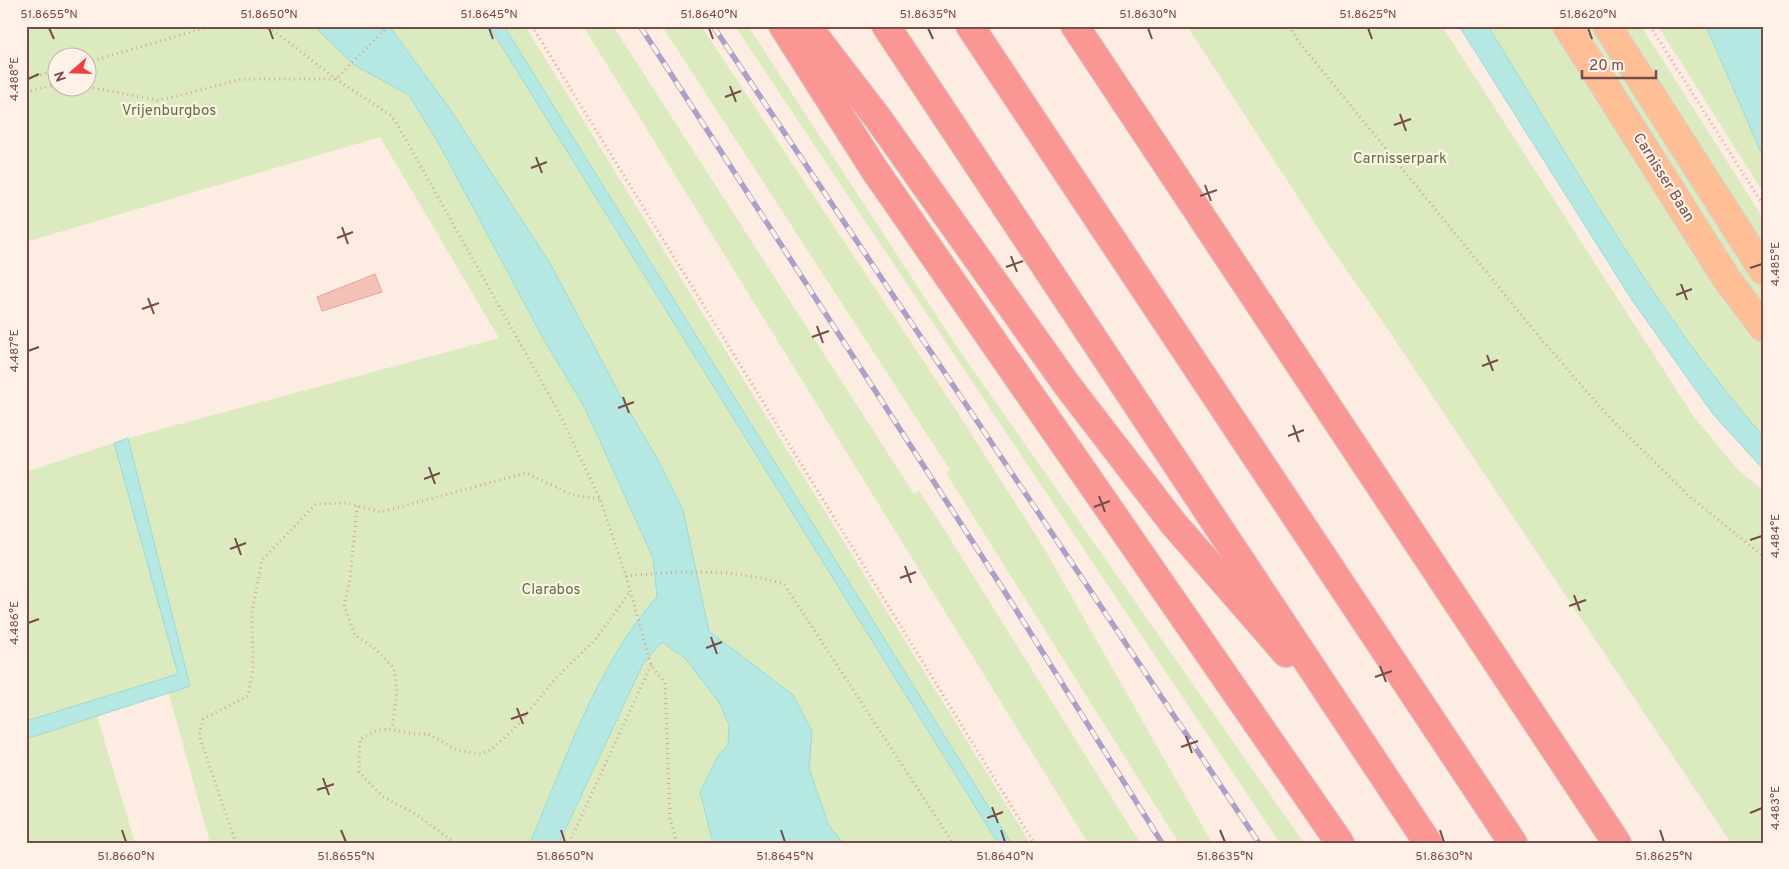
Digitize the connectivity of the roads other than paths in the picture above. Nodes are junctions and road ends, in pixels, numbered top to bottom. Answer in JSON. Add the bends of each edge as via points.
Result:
{"nodes":[{"id":1,"x":784,"y":26,"type":"edge"},
{"id":2,"x":807,"y":26,"type":"edge"},
{"id":3,"x":886,"y":26,"type":"edge"},
{"id":4,"x":970,"y":26,"type":"edge"},
{"id":5,"x":1075,"y":26,"type":"edge"},
{"id":6,"x":1567,"y":26,"type":"edge"},
{"id":7,"x":1607,"y":26,"type":"edge"},
{"id":8,"x":1763,"y":270,"type":"edge"},
{"id":9,"x":1763,"y":327,"type":"edge"},
{"id":10,"x":1362,"y":741,"type":"junction"},
{"id":11,"x":1340,"y":843,"type":"edge"},
{"id":12,"x":1428,"y":843,"type":"edge"},
{"id":13,"x":1513,"y":843,"type":"edge"},
{"id":14,"x":1617,"y":843,"type":"edge"}],
"edges":[{"from":1,"to":11,"type":"highway","via":[[874,169]]},
{"from":2,"to":10,"type":"highway","via":[[877,117],[1067,385],[1173,523]]},
{"from":3,"to":10,"type":"highway"},
{"from":4,"to":13,"type":"highway"},
{"from":5,"to":14,"type":"highway"},
{"from":6,"to":9,"type":"main road","name":"Carnisser Baan","via":[[1726,278]]},
{"from":7,"to":8,"type":"main road"},
{"from":10,"to":12,"type":"highway"}]}
